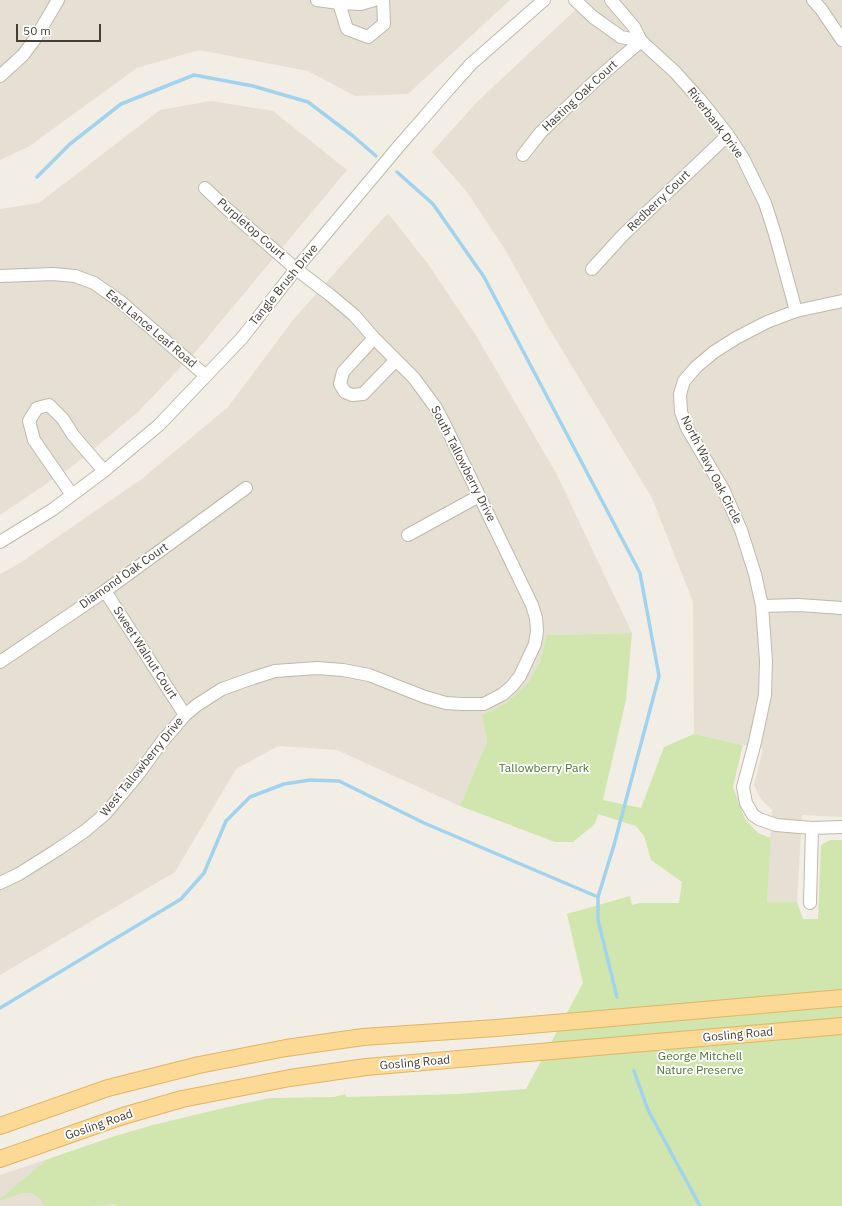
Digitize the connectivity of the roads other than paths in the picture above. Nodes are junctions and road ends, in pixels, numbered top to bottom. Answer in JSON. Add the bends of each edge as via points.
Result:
{"nodes":[{"id":1,"x":58,"y":0,"type":"edge"},
{"id":2,"x":318,"y":0,"type":"edge"},
{"id":3,"x":374,"y":0,"type":"edge"},
{"id":4,"x":383,"y":0,"type":"edge"},
{"id":5,"x":544,"y":0,"type":"edge"},
{"id":6,"x":575,"y":0,"type":"edge"},
{"id":7,"x":610,"y":0,"type":"edge"},
{"id":8,"x":813,"y":0,"type":"edge"},
{"id":9,"x":339,"y":3,"type":"junction"},
{"id":10,"x":842,"y":40,"type":"edge"},
{"id":11,"x":641,"y":41,"type":"junction"},
{"id":12,"x":1,"y":73,"type":"edge"},
{"id":13,"x":728,"y":135,"type":"junction"},
{"id":14,"x":523,"y":155,"type":"dead end"},
{"id":15,"x":206,"y":188,"type":"dead end"},
{"id":16,"x":296,"y":269,"type":"junction"},
{"id":17,"x":592,"y":269,"type":"dead end"},
{"id":18,"x":0,"y":276,"type":"edge"},
{"id":19,"x":842,"y":301,"type":"edge"},
{"id":20,"x":796,"y":311,"type":"junction"},
{"id":21,"x":374,"y":338,"type":"junction"},
{"id":22,"x":396,"y":360,"type":"junction"},
{"id":23,"x":206,"y":376,"type":"junction"},
{"id":24,"x":104,"y":471,"type":"junction"},
{"id":25,"x":246,"y":488,"type":"dead end"},
{"id":26,"x":72,"y":495,"type":"junction"},
{"id":27,"x":479,"y":496,"type":"junction"},
{"id":28,"x":408,"y":536,"type":"dead end"},
{"id":29,"x":0,"y":542,"type":"edge"},
{"id":30,"x":105,"y":591,"type":"junction"},
{"id":31,"x":762,"y":606,"type":"junction"},
{"id":32,"x":842,"y":608,"type":"edge"},
{"id":33,"x":534,"y":612,"type":"joint"},
{"id":34,"x":0,"y":662,"type":"edge"},
{"id":35,"x":185,"y":715,"type":"junction"},
{"id":36,"x":842,"y":827,"type":"edge"},
{"id":37,"x":812,"y":828,"type":"junction"},
{"id":38,"x":0,"y":883,"type":"edge"},
{"id":39,"x":810,"y":903,"type":"dead end"},
{"id":40,"x":842,"y":998,"type":"edge"},
{"id":41,"x":842,"y":1026,"type":"edge"},
{"id":42,"x":0,"y":1126,"type":"edge"},
{"id":43,"x":0,"y":1159,"type":"edge"}],
"edges":[{"from":1,"to":12,"type":"street","via":[[35,39],[22,55]]},
{"from":2,"to":9,"type":"street"},
{"from":3,"to":9,"type":"street","via":[[362,4]]},
{"from":4,"to":9,"type":"street","via":[[384,24],[368,37],[347,29]]},
{"from":5,"to":16,"type":"street","name":"Tangle Brush Drive","via":[[472,64],[447,91]]},
{"from":6,"to":11,"type":"street","via":[[621,37]]},
{"from":7,"to":11,"type":"street","name":"Riverbank Drive","via":[[634,27]]},
{"from":8,"to":10,"type":"street"},
{"from":11,"to":13,"type":"street","name":"Riverbank Drive","via":[[675,72]]},
{"from":11,"to":14,"type":"street","name":"Hasting Oak Court","via":[[541,132]]},
{"from":13,"to":17,"type":"street","name":"Redberry Court","via":[[623,235]]},
{"from":13,"to":20,"type":"street","name":"Riverbank Drive","via":[[743,158],[765,203]]},
{"from":15,"to":16,"type":"street","name":"Purpletop Court"},
{"from":16,"to":21,"type":"street","name":"South Tallowberry Drive","via":[[354,315]]},
{"from":16,"to":23,"type":"street","name":"Tangle Brush Drive","via":[[242,338]]},
{"from":18,"to":23,"type":"street","name":"East Lance Leaf Road","via":[[53,274],[75,276],[94,283],[121,302]]},
{"from":19,"to":20,"type":"street"},
{"from":20,"to":31,"type":"street","name":"North Wavy Oak Circle","via":[[767,322],[714,352],[684,381],[680,394],[681,412],[687,428],[723,488],[741,530],[756,574]]},
{"from":21,"to":22,"type":"street","name":"South Tallowberry Drive"},
{"from":21,"to":22,"type":"street","via":[[343,372],[340,384],[345,392],[352,395],[363,394]]},
{"from":22,"to":27,"type":"street","name":"South Tallowberry Drive","via":[[414,378],[436,408]]},
{"from":23,"to":24,"type":"street","name":"Tangle Brush Drive","via":[[159,424]]},
{"from":24,"to":26,"type":"street","name":"Tangle Brush Drive"},
{"from":24,"to":26,"type":"street","via":[[73,435],[63,419],[48,405],[37,408],[30,421],[34,440]]},
{"from":25,"to":30,"type":"street","name":"Diamond Oak Court"},
{"from":26,"to":29,"type":"street","name":"Tangle Brush Drive"},
{"from":27,"to":28,"type":"street"},
{"from":27,"to":33,"type":"street","name":"South Tallowberry Drive"},
{"from":30,"to":34,"type":"street","name":"Diamond Oak Court"},
{"from":30,"to":35,"type":"street","name":"Sweet Walnut Court"},
{"from":31,"to":32,"type":"street"},
{"from":31,"to":37,"type":"street","name":"North Wavy Oak Circle","via":[[766,661],[765,695],[743,787],[746,803],[753,815],[759,819],[776,825]]},
{"from":33,"to":35,"type":"street","name":"West Tallowberry Drive","via":[[537,631],[535,644],[520,676],[503,694],[484,704],[446,703],[369,674],[317,668],[275,671],[222,689]]},
{"from":35,"to":38,"type":"street","name":"West Tallowberry Drive","via":[[106,814],[57,850]]},
{"from":36,"to":37,"type":"street"},
{"from":37,"to":39,"type":"street"},
{"from":40,"to":42,"type":"main road","via":[[363,1037],[286,1048],[199,1065],[108,1088]]},
{"from":41,"to":43,"type":"main road","name":"Gosling Road","via":[[366,1067],[290,1078],[182,1099],[123,1116]]}]}
